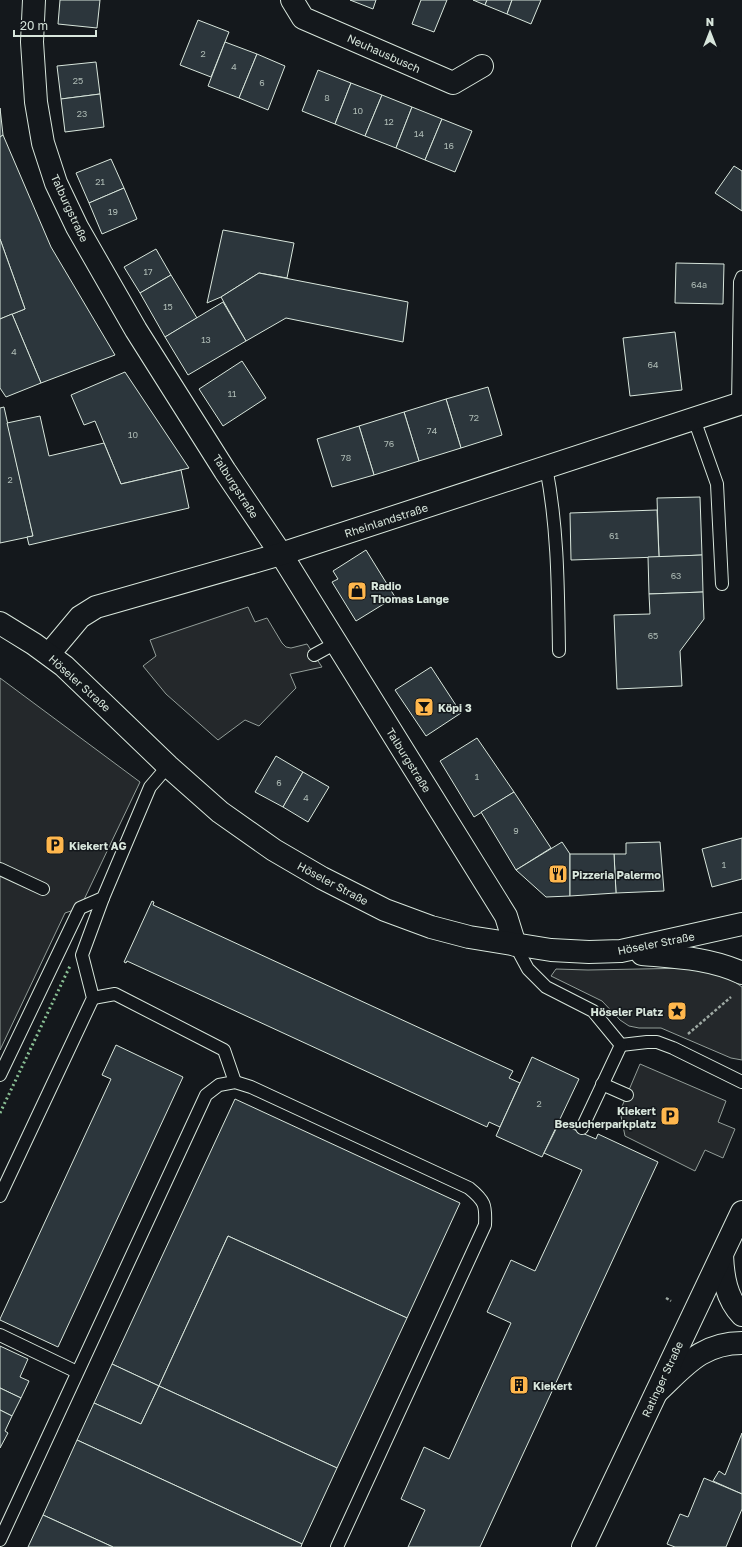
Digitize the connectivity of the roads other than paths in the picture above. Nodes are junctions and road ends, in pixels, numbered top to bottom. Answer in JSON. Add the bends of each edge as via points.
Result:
{"nodes":[{"id":1,"x":34,"y":0,"type":"edge"},
{"id":2,"x":292,"y":0,"type":"edge"},
{"id":3,"x":482,"y":66,"type":"dead end"},
{"id":4,"x":742,"y":277,"type":"edge"},
{"id":5,"x":740,"y":404,"type":"edge"},
{"id":6,"x":694,"y":419,"type":"junction"},
{"id":7,"x":546,"y":467,"type":"junction"},
{"id":8,"x":281,"y":554,"type":"junction"},
{"id":9,"x":722,"y":584,"type":"dead end"},
{"id":10,"x":0,"y":623,"type":"edge"},
{"id":11,"x":336,"y":643,"type":"junction"},
{"id":12,"x":559,"y":651,"type":"dead end"},
{"id":13,"x":49,"y":654,"type":"junction"},
{"id":14,"x":314,"y":655,"type":"dead end"},
{"id":15,"x":168,"y":766,"type":"junction"},
{"id":16,"x":0,"y":869,"type":"edge"},
{"id":17,"x":43,"y":889,"type":"dead end"},
{"id":18,"x":103,"y":898,"type":"junction"},
{"id":19,"x":742,"y":924,"type":"edge"},
{"id":20,"x":515,"y":945,"type":"junction"},
{"id":21,"x":621,"y":951,"type":"junction"},
{"id":22,"x":742,"y":973,"type":"edge"},
{"id":23,"x":93,"y":998,"type":"junction"},
{"id":24,"x":621,"y":1045,"type":"junction"},
{"id":25,"x":0,"y":1075,"type":"edge"},
{"id":26,"x":235,"y":1082,"type":"junction"},
{"id":27,"x":742,"y":1082,"type":"edge"},
{"id":28,"x":602,"y":1084,"type":"junction"},
{"id":29,"x":627,"y":1095,"type":"dead end"},
{"id":30,"x":582,"y":1128,"type":"dead end"},
{"id":31,"x":0,"y":1196,"type":"edge"},
{"id":32,"x":742,"y":1212,"type":"edge"},
{"id":33,"x":722,"y":1255,"type":"junction"},
{"id":34,"x":742,"y":1315,"type":"edge"},
{"id":35,"x":0,"y":1335,"type":"edge"},
{"id":36,"x":742,"y":1342,"type":"edge"},
{"id":37,"x":77,"y":1372,"type":"junction"},
{"id":38,"x":656,"y":1393,"type":"junction"},
{"id":39,"x":0,"y":1540,"type":"edge"},
{"id":40,"x":337,"y":1547,"type":"edge"},
{"id":41,"x":583,"y":1547,"type":"edge"}],
"edges":[{"from":1,"to":8,"type":"street","name":"Talburgstraße","via":[[32,42],[36,102],[43,143],[56,183],[76,227],[136,330]]},
{"from":2,"to":3,"type":"street","name":"Neuhausbusch","via":[[303,18],[453,83]]},
{"from":4,"to":5,"type":"lane","name":"Rheinlandstraße"},
{"from":5,"to":6,"type":"street","name":"Rheinlandstraße"},
{"from":6,"to":7,"type":"street","name":"Rheinlandstraße"},
{"from":6,"to":9,"type":"lane","via":[[717,484]]},
{"from":7,"to":8,"type":"street","name":"Rheinlandstraße"},
{"from":7,"to":12,"type":"lane","via":[[556,535]]},
{"from":8,"to":11,"type":"street","name":"Talburgstraße"},
{"from":8,"to":13,"type":"street","name":"Rheinlandstraße","via":[[96,607],[80,617]]},
{"from":10,"to":13,"type":"street","name":"Höseler Straße"},
{"from":11,"to":14,"type":"lane"},
{"from":11,"to":20,"type":"street","name":"Talburgstraße","via":[[506,916]]},
{"from":13,"to":15,"type":"street","name":"Höseler Straße","via":[[104,703]]},
{"from":15,"to":18,"type":"lane","via":[[150,786]]},
{"from":15,"to":20,"type":"street","name":"Höseler Straße","via":[[220,812],[274,850],[322,878],[385,910],[431,927]]},
{"from":16,"to":17,"type":"lane"},
{"from":18,"to":23,"type":"lane","via":[[82,954]]},
{"from":18,"to":25,"type":"lane","via":[[80,908]]},
{"from":19,"to":21,"type":"street","name":"Höseler Straße"},
{"from":20,"to":21,"type":"street","name":"Höseler Straße","via":[[551,950]]},
{"from":20,"to":24,"type":"lane","via":[[528,969],[546,987],[593,1012]]},
{"from":21,"to":22,"type":"street","via":[[701,960],[728,966]]},
{"from":23,"to":26,"type":"lane","via":[[115,994],[224,1050]]},
{"from":23,"to":31,"type":"lane"},
{"from":24,"to":27,"type":"lane","via":[[656,1042]]},
{"from":24,"to":28,"type":"lane"},
{"from":26,"to":37,"type":"lane","via":[[219,1085],[206,1095]]},
{"from":26,"to":40,"type":"lane","via":[[258,1090],[469,1188],[482,1198],[486,1210],[485,1226]]},
{"from":28,"to":29,"type":"lane"},
{"from":28,"to":30,"type":"lane"},
{"from":32,"to":33,"type":"street","name":"Ratinger Straße"},
{"from":33,"to":34,"type":"street","via":[[726,1288]]},
{"from":33,"to":38,"type":"street","name":"Ratinger Straße"},
{"from":35,"to":37,"type":"lane"},
{"from":36,"to":38,"type":"street","via":[[707,1349],[696,1355]]},
{"from":37,"to":39,"type":"lane"},
{"from":38,"to":41,"type":"street","name":"Ratinger Straße"}]}
